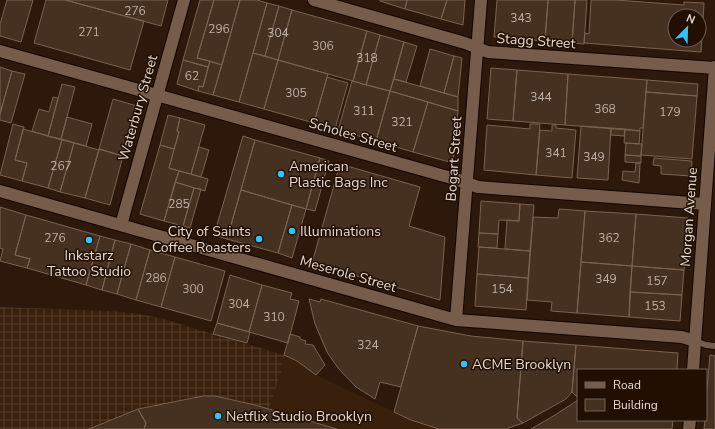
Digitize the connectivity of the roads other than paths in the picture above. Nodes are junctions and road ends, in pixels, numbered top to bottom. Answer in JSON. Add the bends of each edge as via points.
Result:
{"nodes":[{"id":1,"x":184,"y":0,"type":"edge"},
{"id":2,"x":314,"y":0,"type":"edge"},
{"id":3,"x":481,"y":0,"type":"edge"},
{"id":4,"x":478,"y":48,"type":"junction"},
{"id":5,"x":0,"y":51,"type":"edge"},
{"id":6,"x":715,"y":73,"type":"edge"},
{"id":7,"x":157,"y":96,"type":"junction"},
{"id":8,"x":714,"y":110,"type":"edge"},
{"id":9,"x":467,"y":184,"type":"junction"},
{"id":10,"x":0,"y":191,"type":"edge"},
{"id":11,"x":705,"y":204,"type":"junction"},
{"id":12,"x":121,"y":225,"type":"junction"},
{"id":13,"x":456,"y":320,"type":"junction"},
{"id":14,"x":695,"y":341,"type":"junction"},
{"id":15,"x":715,"y":346,"type":"edge"},
{"id":16,"x":693,"y":369,"type":"edge"}],
"edges":[{"from":1,"to":7,"type":"street","name":"Waterbury Street"},
{"from":2,"to":4,"type":"street","name":"Stagg Street"},
{"from":3,"to":4,"type":"street","name":"Bogart Street"},
{"from":4,"to":6,"type":"street","name":"Stagg Street","via":[[488,52]]},
{"from":4,"to":9,"type":"street","name":"Bogart Street"},
{"from":5,"to":7,"type":"street","name":"Scholes Street"},
{"from":6,"to":8,"type":"street","name":"Morgan Avenue"},
{"from":7,"to":9,"type":"street","name":"Scholes Street"},
{"from":7,"to":12,"type":"street","name":"Waterbury Street"},
{"from":8,"to":11,"type":"street","name":"Morgan Avenue"},
{"from":9,"to":11,"type":"street","name":"Scholes Street","via":[[478,187]]},
{"from":9,"to":13,"type":"street","name":"Bogart Street"},
{"from":10,"to":12,"type":"street","name":"Meserole Street"},
{"from":11,"to":14,"type":"street","name":"Morgan Avenue"},
{"from":12,"to":13,"type":"street","name":"Meserole Street"},
{"from":13,"to":14,"type":"street","name":"Meserole Street","via":[[682,337]]},
{"from":14,"to":15,"type":"lane","via":[[706,346]]},
{"from":14,"to":16,"type":"street","name":"Morgan Avenue"}]}
